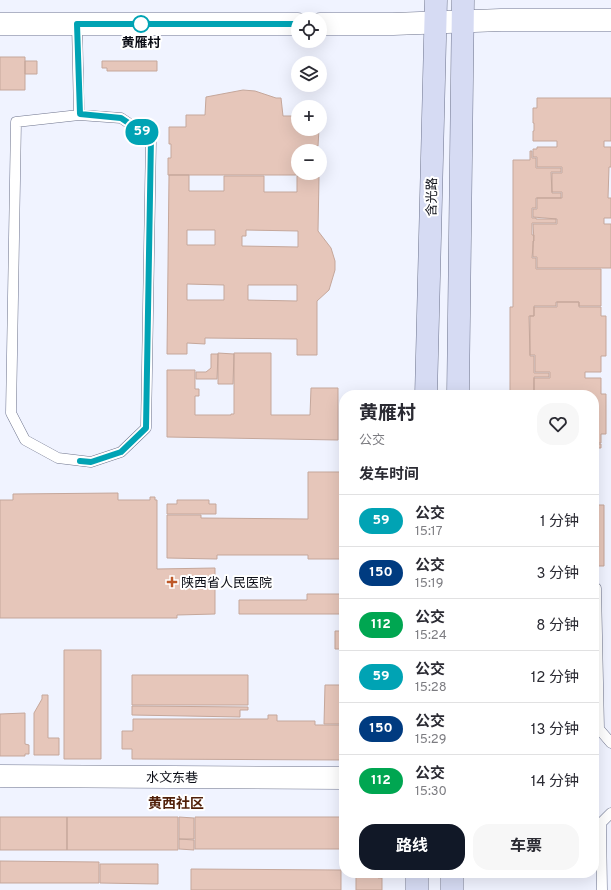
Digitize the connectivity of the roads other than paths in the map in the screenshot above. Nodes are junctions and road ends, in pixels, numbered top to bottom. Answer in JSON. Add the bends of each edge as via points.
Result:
{"nodes":[{"id":1,"x":436,"y":0,"type":"edge"},
{"id":2,"x":463,"y":0,"type":"edge"},
{"id":3,"x":611,"y":20,"type":"edge"},
{"id":4,"x":435,"y":22,"type":"junction"},
{"id":5,"x":463,"y":22,"type":"junction"},
{"id":6,"x":0,"y":24,"type":"edge"},
{"id":7,"x":77,"y":24,"type":"junction"},
{"id":8,"x":291,"y":24,"type":"edge"},
{"id":9,"x":327,"y":24,"type":"edge"},
{"id":10,"x":80,"y":114,"type":"junction"},
{"id":11,"x":426,"y":390,"type":"edge"},
{"id":12,"x":458,"y":390,"type":"edge"},
{"id":13,"x":599,"y":733,"type":"edge"},
{"id":14,"x":611,"y":743,"type":"edge"},
{"id":15,"x":0,"y":776,"type":"edge"},
{"id":16,"x":339,"y":778,"type":"edge"},
{"id":17,"x":611,"y":813,"type":"edge"},
{"id":18,"x":599,"y":820,"type":"edge"},
{"id":19,"x":599,"y":838,"type":"edge"},
{"id":20,"x":417,"y":878,"type":"edge"},
{"id":21,"x":452,"y":878,"type":"edge"},
{"id":22,"x":417,"y":890,"type":"edge"},
{"id":23,"x":452,"y":890,"type":"edge"},
{"id":24,"x":602,"y":890,"type":"edge"}],
"edges":[{"from":1,"to":4,"type":"main road","name":"含光路"},
{"from":2,"to":5,"type":"main road"},
{"from":3,"to":5,"type":"street"},
{"from":4,"to":5,"type":"street"},
{"from":4,"to":9,"type":"street"},
{"from":4,"to":11,"type":"main road","name":"含光路"},
{"from":5,"to":12,"type":"main road"},
{"from":6,"to":7,"type":"street"},
{"from":7,"to":8,"type":"street"},
{"from":7,"to":10,"type":"lane"},
{"from":10,"to":10,"type":"lane","via":[[16,122],[11,412],[25,440],[58,458],[91,462],[121,452],[146,428],[151,138],[121,118]]},
{"from":13,"to":14,"type":"lane"},
{"from":15,"to":16,"type":"street","name":"水文东巷"},
{"from":17,"to":18,"type":"lane"},
{"from":19,"to":24,"type":"lane"},
{"from":20,"to":22,"type":"main road"},
{"from":21,"to":23,"type":"main road"}]}
